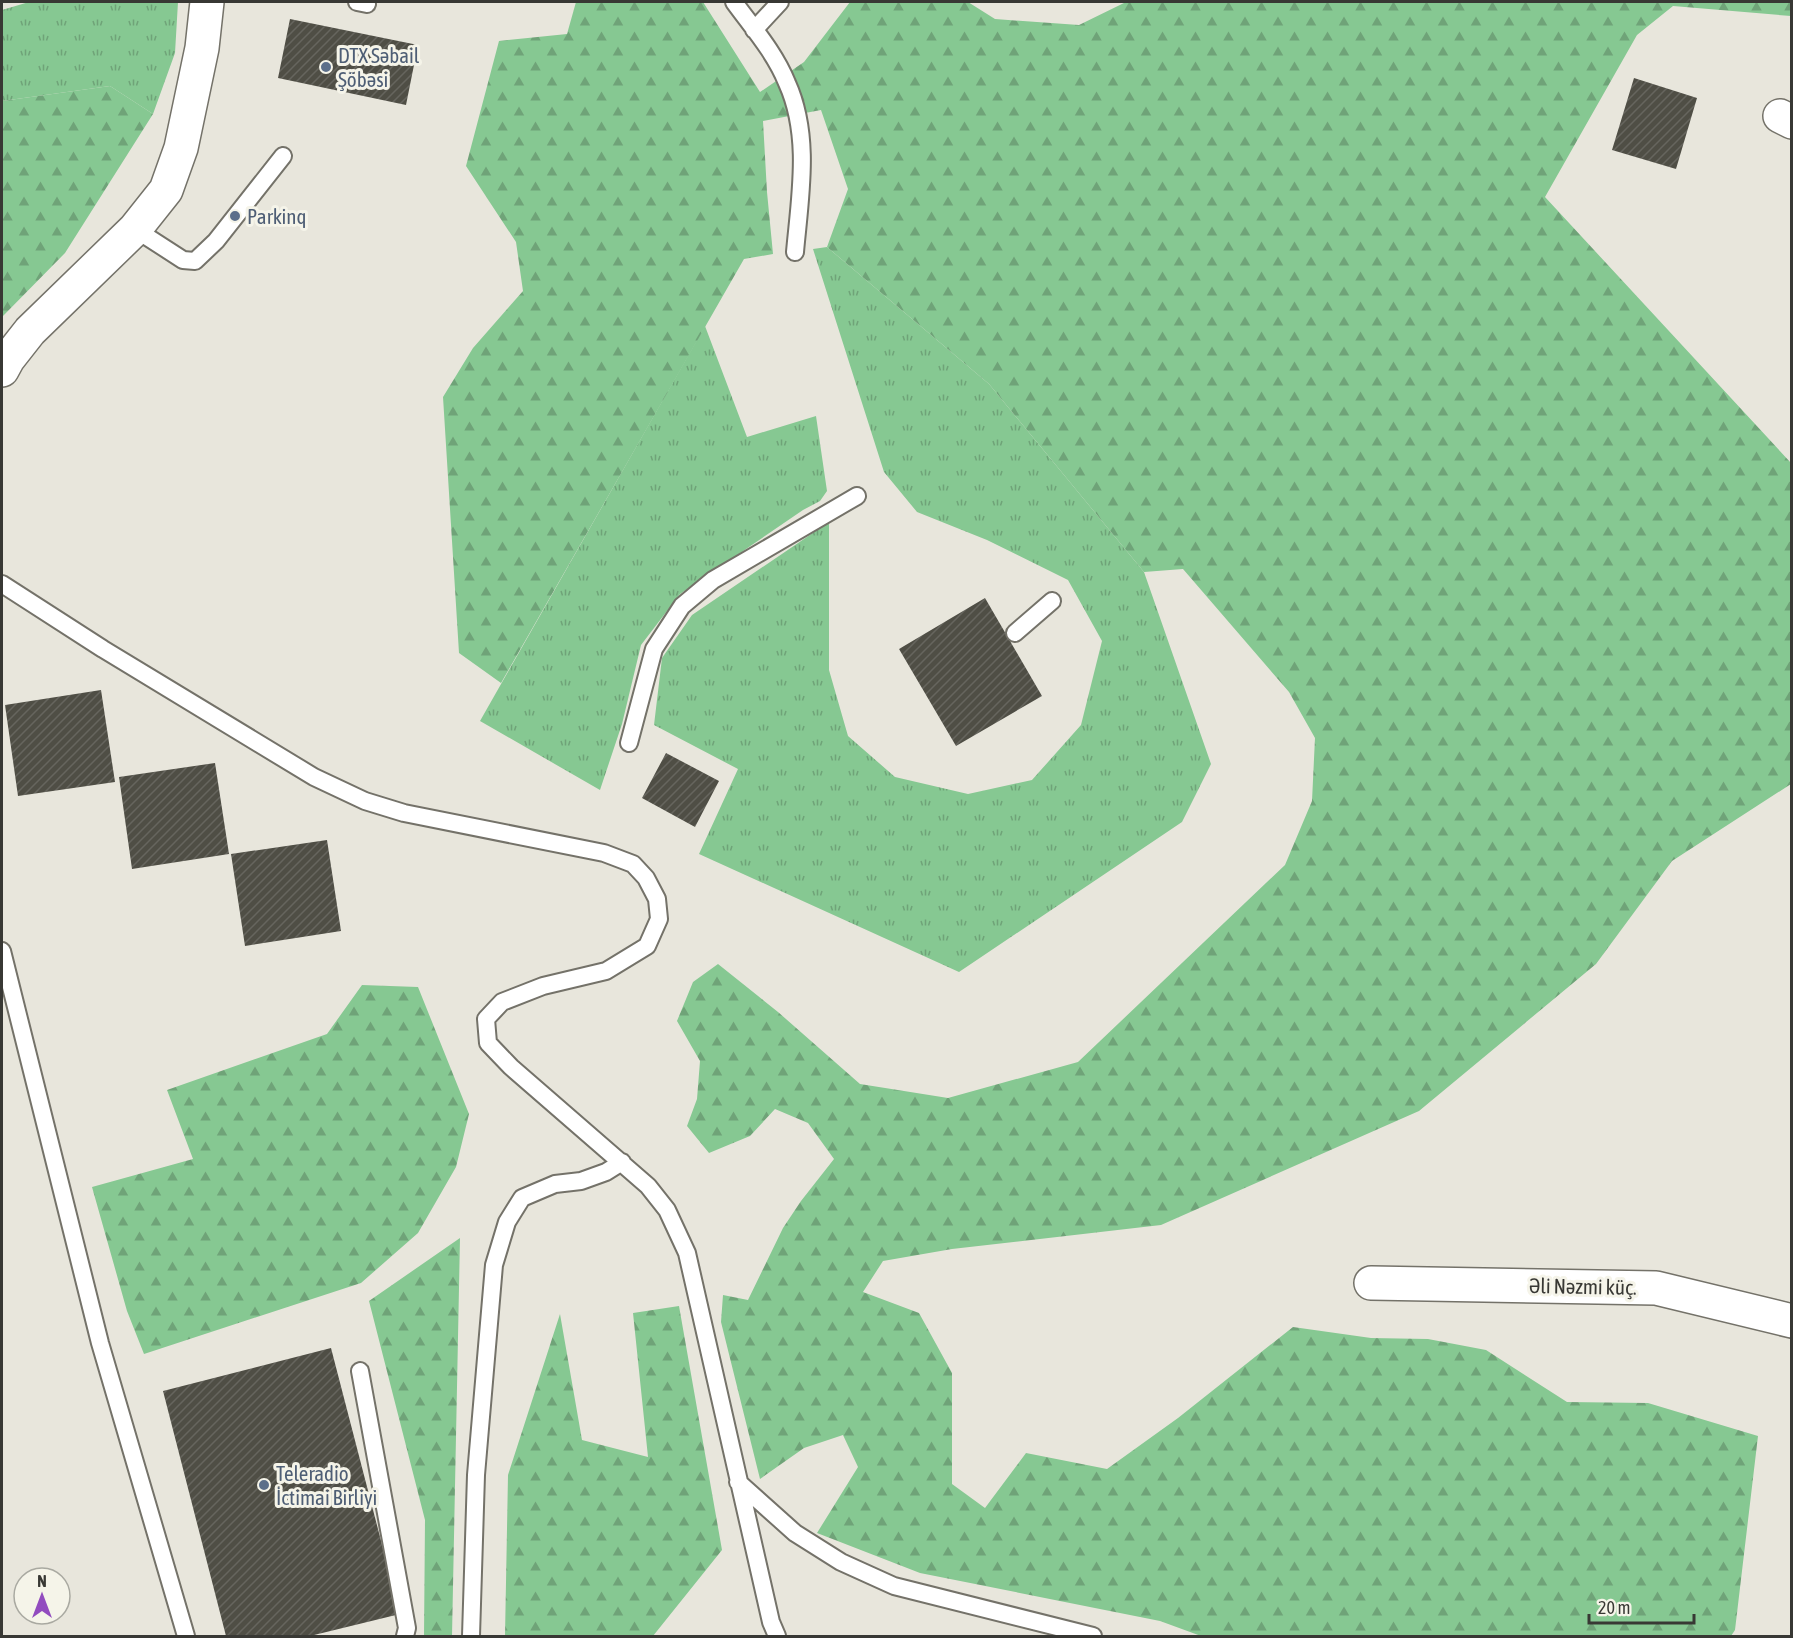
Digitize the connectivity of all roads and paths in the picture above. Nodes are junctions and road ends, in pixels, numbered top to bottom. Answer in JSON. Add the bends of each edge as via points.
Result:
{"nodes":[{"id":1,"x":207,"y":2,"type":"edge"},
{"id":2,"x":734,"y":2,"type":"edge"},
{"id":3,"x":780,"y":2,"type":"edge"},
{"id":4,"x":754,"y":30,"type":"junction"},
{"id":5,"x":283,"y":156,"type":"dead end"},
{"id":6,"x":135,"y":229,"type":"junction"},
{"id":7,"x":795,"y":252,"type":"dead end"},
{"id":8,"x":2,"y":370,"type":"edge"},
{"id":9,"x":857,"y":496,"type":"dead end"},
{"id":10,"x":2,"y":584,"type":"edge"},
{"id":11,"x":1052,"y":601,"type":"dead end"},
{"id":12,"x":1015,"y":633,"type":"dead end"},
{"id":13,"x":629,"y":743,"type":"dead end"},
{"id":14,"x":2,"y":951,"type":"edge"},
{"id":15,"x":622,"y":1162,"type":"junction"},
{"id":16,"x":1371,"y":1283,"type":"dead end"},
{"id":17,"x":1791,"y":1321,"type":"edge"},
{"id":18,"x":360,"y":1371,"type":"dead end"},
{"id":19,"x":738,"y":1482,"type":"junction"},
{"id":20,"x":186,"y":1636,"type":"edge"},
{"id":21,"x":405,"y":1636,"type":"edge"},
{"id":22,"x":471,"y":1636,"type":"edge"},
{"id":23,"x":777,"y":1636,"type":"edge"},
{"id":24,"x":1093,"y":1636,"type":"edge"}],
"edges":[{"from":1,"to":6,"type":"street","via":[[202,48],[181,148],[166,190]]},
{"from":2,"to":4,"type":"lane"},
{"from":3,"to":4,"type":"lane"},
{"from":4,"to":7,"type":"lane","via":[[788,84],[800,130],[802,175]]},
{"from":5,"to":6,"type":"lane","via":[[216,241],[195,261],[183,260]]},
{"from":6,"to":8,"type":"street","via":[[30,331]]},
{"from":9,"to":13,"type":"lane","via":[[713,580],[682,606],[654,649]]},
{"from":10,"to":15,"type":"lane","via":[[314,777],[365,801],[404,813],[604,853],[633,864],[657,899],[660,920],[646,946],[606,971],[543,986],[502,1002],[486,1019],[488,1043]]},
{"from":11,"to":12,"type":"lane"},
{"from":14,"to":20,"type":"lane","via":[[99,1343]]},
{"from":15,"to":19,"type":"lane","via":[[667,1210],[687,1253]]},
{"from":15,"to":22,"type":"lane","via":[[606,1172],[581,1181],[555,1184],[522,1198],[507,1222],[494,1265],[476,1475]]},
{"from":16,"to":17,"type":"street","name":"Əli Nəzmi küç.","via":[[1656,1288]]},
{"from":18,"to":21,"type":"lane","via":[[407,1628]]},
{"from":19,"to":23,"type":"lane"},
{"from":19,"to":24,"type":"lane","via":[[795,1533],[841,1562],[894,1586]]}]}
